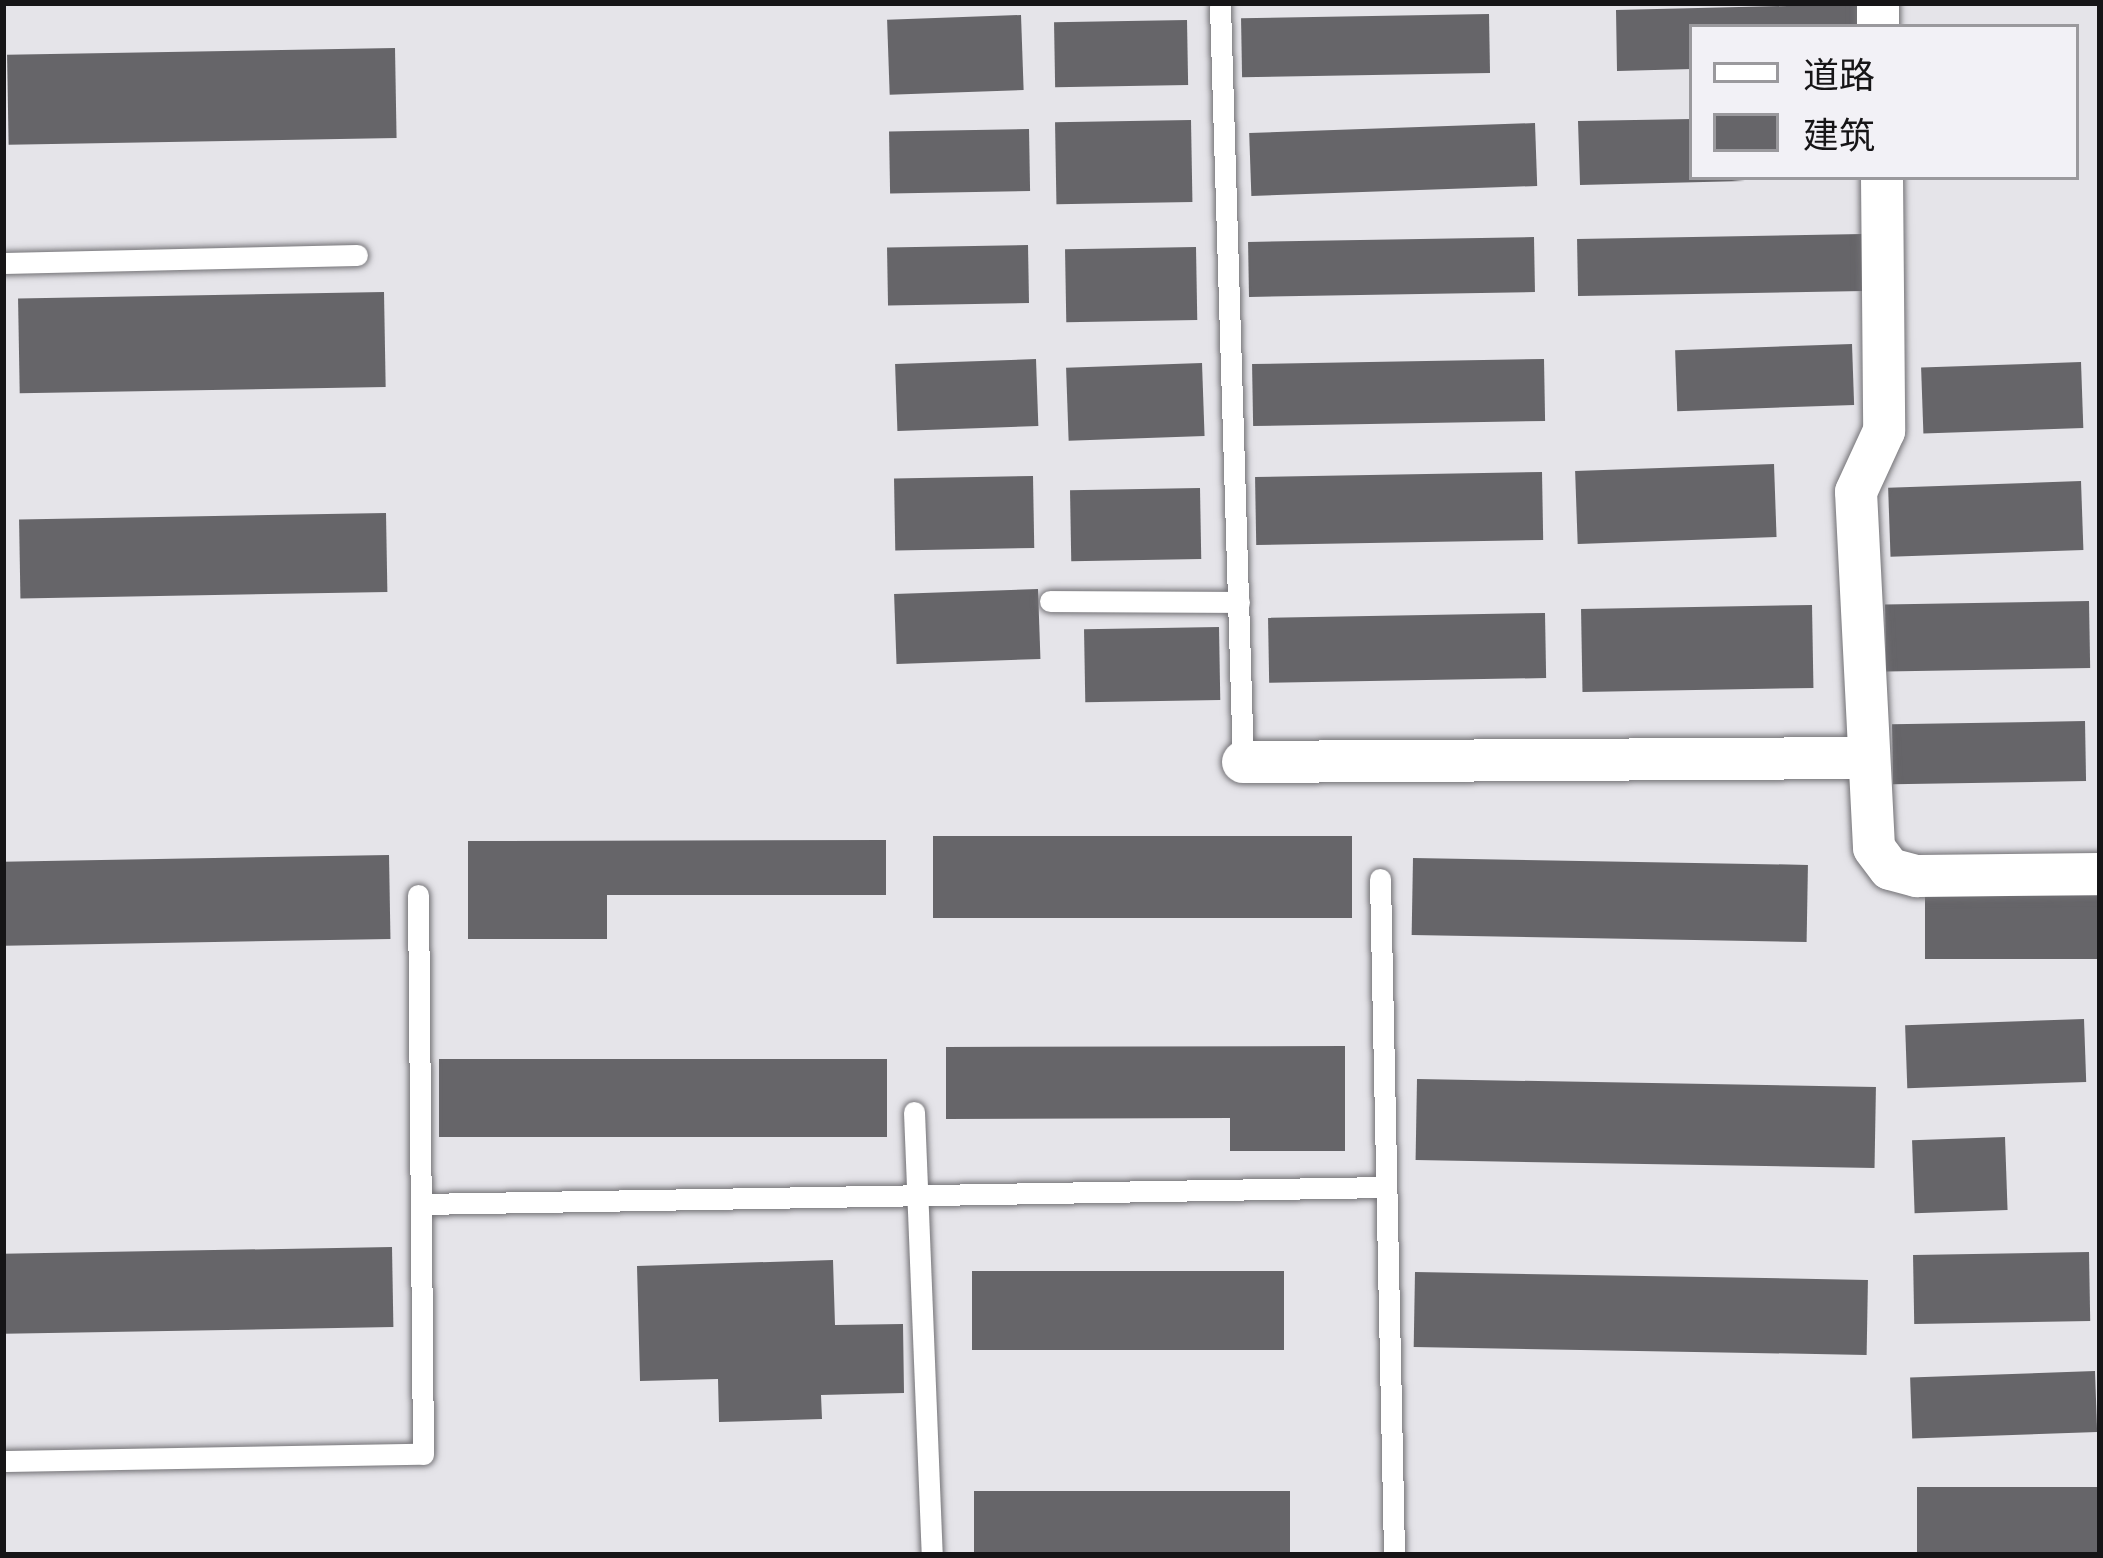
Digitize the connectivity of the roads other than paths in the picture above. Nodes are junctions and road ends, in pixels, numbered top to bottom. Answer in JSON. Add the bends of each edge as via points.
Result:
{"nodes":[{"id":1,"x":1220,"y":5,"type":"edge"},
{"id":2,"x":1882,"y":180,"type":"edge"},
{"id":3,"x":357,"y":255,"type":"dead end"},
{"id":4,"x":3,"y":263,"type":"edge"},
{"id":5,"x":1050,"y":601,"type":"dead end"},
{"id":6,"x":1239,"y":602,"type":"junction"},
{"id":7,"x":1865,"y":758,"type":"junction"},
{"id":8,"x":1244,"y":762,"type":"joint"},
{"id":9,"x":2100,"y":874,"type":"edge"},
{"id":10,"x":1380,"y":879,"type":"dead end"},
{"id":11,"x":418,"y":896,"type":"dead end"},
{"id":12,"x":914,"y":1112,"type":"dead end"},
{"id":13,"x":1386,"y":1187,"type":"junction"},
{"id":14,"x":918,"y":1195,"type":"junction"},
{"id":15,"x":421,"y":1204,"type":"junction"},
{"id":16,"x":3,"y":1461,"type":"edge"},
{"id":17,"x":932,"y":1555,"type":"edge"},
{"id":18,"x":1394,"y":1555,"type":"edge"}],
"edges":[{"from":1,"to":6,"type":"lane"},
{"from":2,"to":7,"type":"street","via":[[1884,431],[1856,492]]},
{"from":3,"to":4,"type":"lane"},
{"from":5,"to":6,"type":"lane"},
{"from":6,"to":8,"type":"lane"},
{"from":7,"to":8,"type":"street"},
{"from":7,"to":9,"type":"street","via":[[1874,848],[1890,869],[1918,876]]},
{"from":10,"to":13,"type":"lane"},
{"from":11,"to":15,"type":"lane"},
{"from":12,"to":14,"type":"lane"},
{"from":13,"to":14,"type":"lane"},
{"from":13,"to":18,"type":"lane"},
{"from":14,"to":15,"type":"lane"},
{"from":14,"to":17,"type":"lane"},
{"from":15,"to":16,"type":"lane","via":[[424,1454]]}]}
